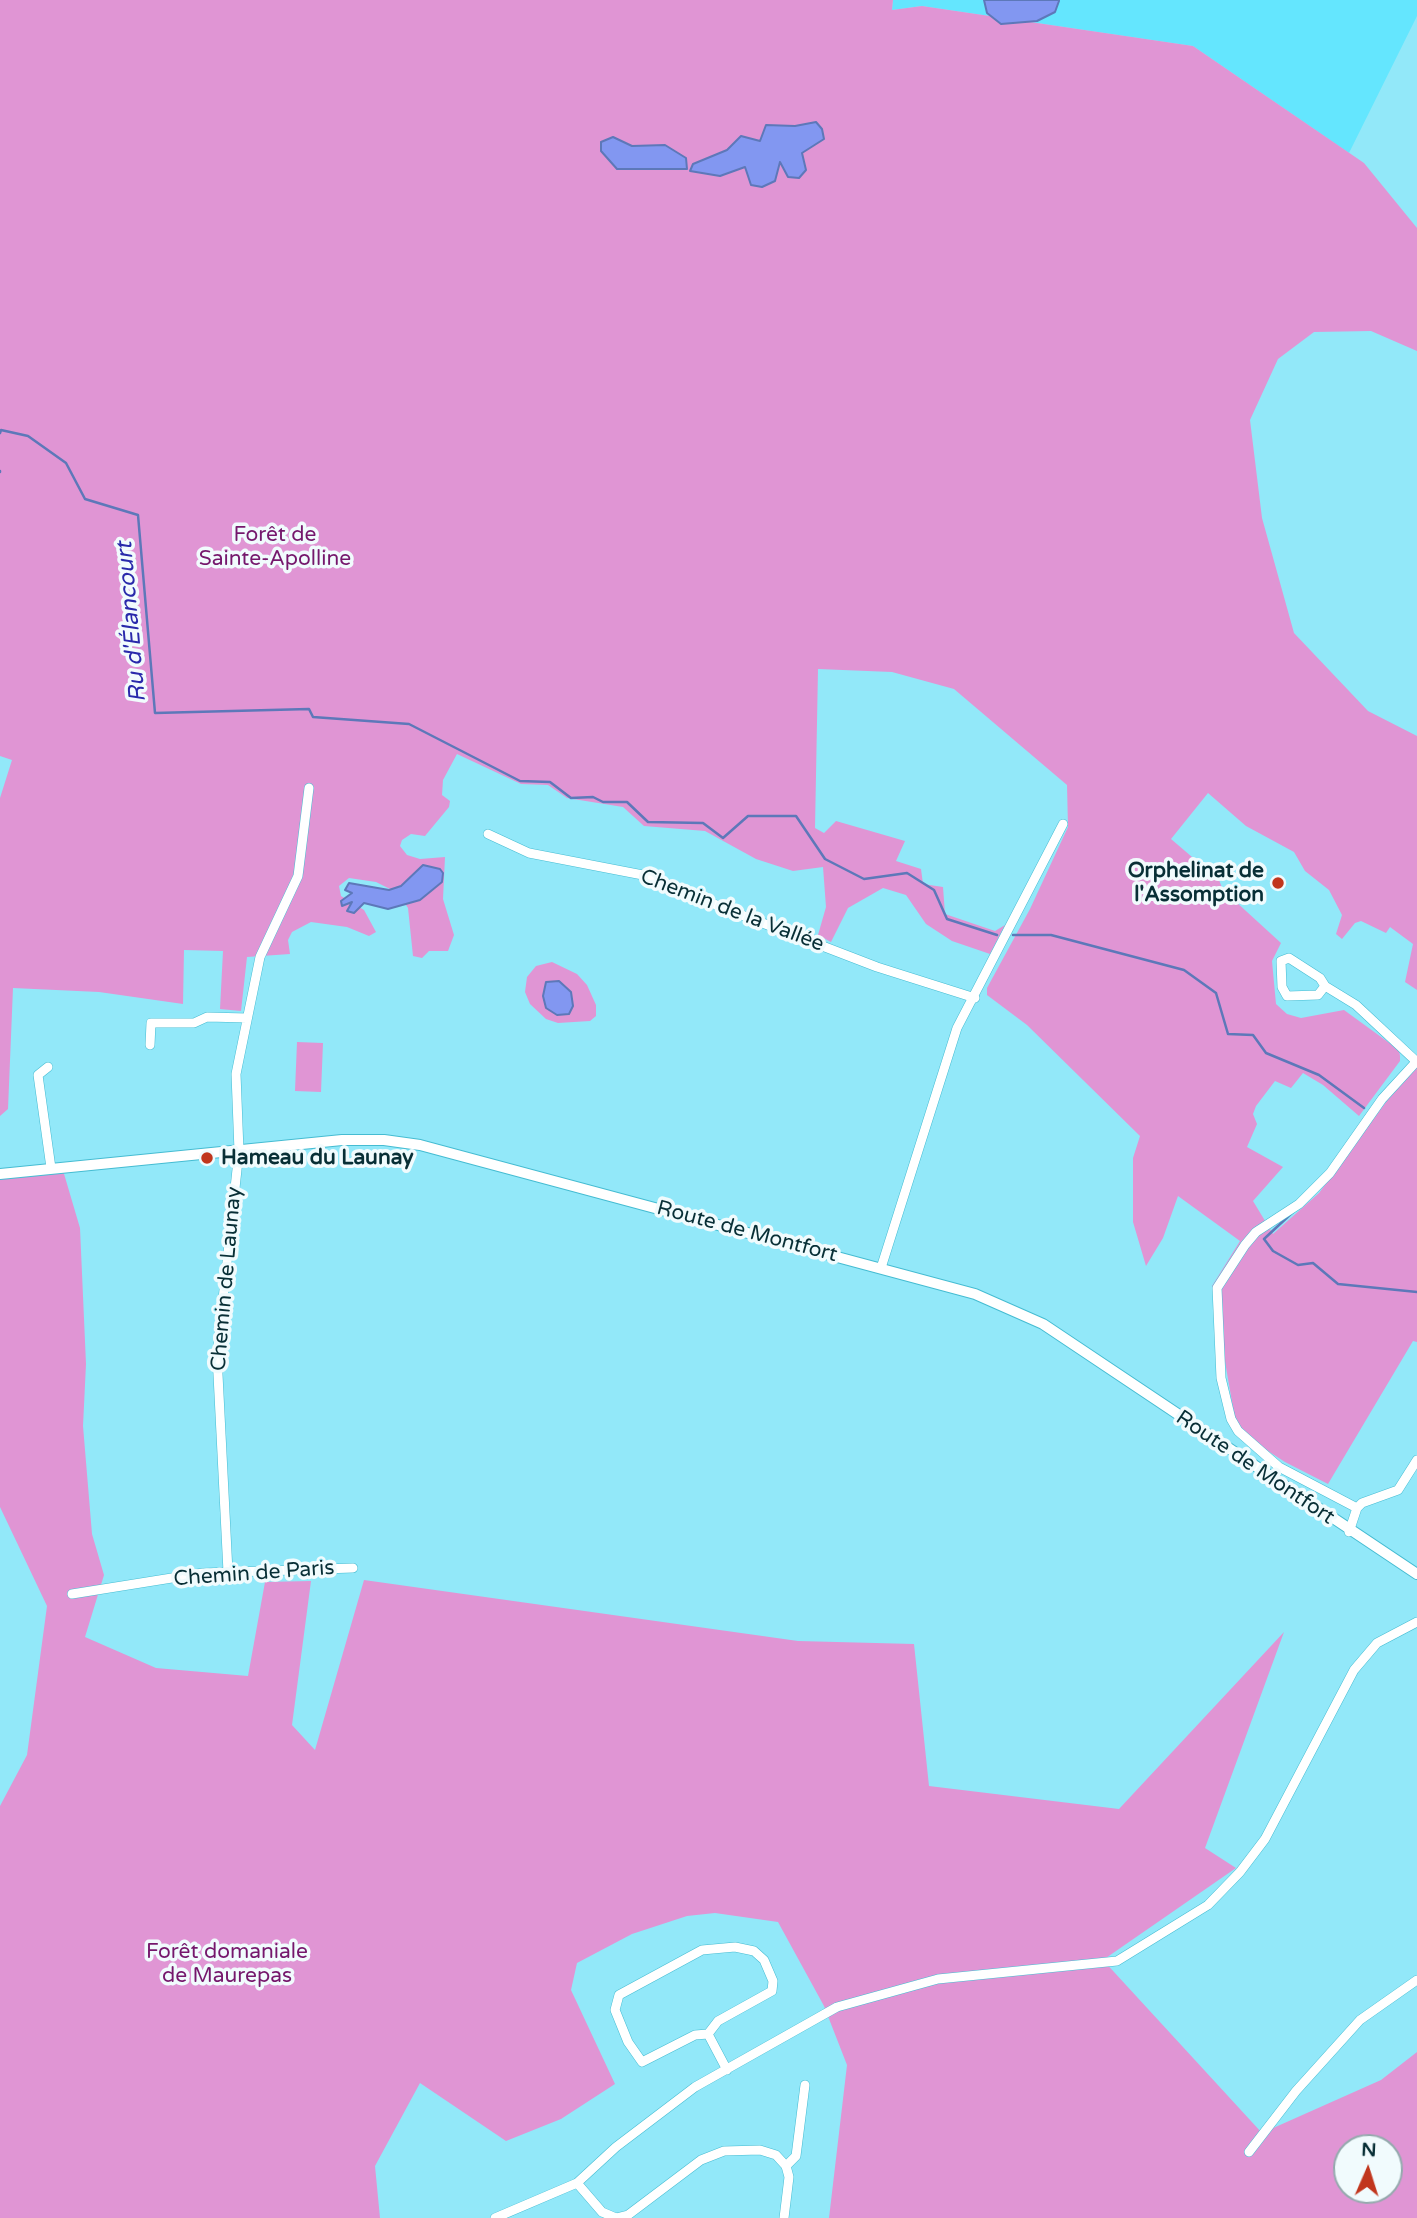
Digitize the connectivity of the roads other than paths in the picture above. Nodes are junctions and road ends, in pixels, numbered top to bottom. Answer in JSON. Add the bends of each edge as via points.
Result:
{"nodes":[{"id":1,"x":309,"y":788,"type":"dead end"},
{"id":2,"x":1063,"y":824,"type":"dead end"},
{"id":3,"x":488,"y":834,"type":"dead end"},
{"id":4,"x":1325,"y":986,"type":"junction"},
{"id":5,"x":975,"y":998,"type":"junction"},
{"id":6,"x":247,"y":1018,"type":"junction"},
{"id":7,"x":150,"y":1045,"type":"dead end"},
{"id":8,"x":1416,"y":1062,"type":"edge"},
{"id":9,"x":48,"y":1067,"type":"dead end"},
{"id":10,"x":239,"y":1151,"type":"junction"},
{"id":11,"x":51,"y":1168,"type":"junction"},
{"id":12,"x":0,"y":1174,"type":"edge"},
{"id":13,"x":881,"y":1268,"type":"junction"},
{"id":14,"x":1417,"y":1460,"type":"edge"},
{"id":15,"x":1357,"y":1508,"type":"junction"},
{"id":16,"x":1349,"y":1532,"type":"junction"},
{"id":17,"x":353,"y":1568,"type":"dead end"},
{"id":18,"x":228,"y":1572,"type":"junction"},
{"id":19,"x":1417,"y":1574,"type":"edge"},
{"id":20,"x":72,"y":1594,"type":"dead end"},
{"id":21,"x":1417,"y":1622,"type":"edge"},
{"id":22,"x":1417,"y":1980,"type":"edge"},
{"id":23,"x":708,"y":2034,"type":"junction"},
{"id":24,"x":727,"y":2070,"type":"junction"},
{"id":25,"x":805,"y":2085,"type":"dead end"},
{"id":26,"x":1249,"y":2152,"type":"dead end"},
{"id":27,"x":786,"y":2166,"type":"junction"},
{"id":28,"x":577,"y":2183,"type":"junction"},
{"id":29,"x":609,"y":2216,"type":"edge"},
{"id":30,"x":495,"y":2218,"type":"edge"},
{"id":31,"x":784,"y":2218,"type":"edge"}],
"edges":[{"from":1,"to":6,"type":"street","name":"Chemin de Launay","via":[[298,876],[260,957]]},
{"from":2,"to":5,"type":"street"},
{"from":3,"to":5,"type":"street","name":"Chemin de la Vallée","via":[[529,853],[648,876],[877,967]]},
{"from":4,"to":4,"type":"street","via":[[1292,960],[1284,957],[1281,961],[1287,996],[1318,995]]},
{"from":4,"to":8,"type":"street","via":[[1356,1005]]},
{"from":5,"to":13,"type":"street","via":[[957,1028]]},
{"from":6,"to":7,"type":"street","via":[[151,1023]]},
{"from":6,"to":10,"type":"street","name":"Chemin de Launay","via":[[236,1074]]},
{"from":8,"to":15,"type":"street","via":[[1382,1100],[1330,1173],[1245,1245],[1217,1289],[1218,1339],[1231,1419],[1251,1445],[1279,1467]]},
{"from":9,"to":11,"type":"street","via":[[38,1075]]},
{"from":10,"to":11,"type":"street","name":"Route de Montfort"},
{"from":10,"to":13,"type":"street","name":"Route de Montfort","via":[[342,1140],[420,1145]]},
{"from":10,"to":18,"type":"street","name":"Chemin de Launay","via":[[217,1355]]},
{"from":11,"to":12,"type":"street","name":"Route de Montfort"},
{"from":13,"to":16,"type":"street","name":"Route de Montfort","via":[[975,1294],[1043,1324]]},
{"from":14,"to":15,"type":"street","via":[[1398,1490]]},
{"from":15,"to":16,"type":"street"},
{"from":16,"to":19,"type":"street","name":"Route de Montfort"},
{"from":17,"to":18,"type":"street","name":"Chemin de Paris"},
{"from":18,"to":20,"type":"street","name":"Chemin de Paris"},
{"from":21,"to":24,"type":"street","via":[[1377,1643],[1354,1670],[1265,1839],[1208,1905],[1117,1961],[938,1979],[837,2007]]},
{"from":22,"to":26,"type":"street","via":[[1360,2020]]},
{"from":23,"to":23,"type":"street","via":[[718,2021],[772,1991],[764,1960],[754,1951],[735,1947],[702,1950],[648,1978],[616,2002],[628,2042],[642,2062],[695,2035]]},
{"from":23,"to":24,"type":"street"},
{"from":24,"to":28,"type":"street","via":[[695,2087]]},
{"from":25,"to":27,"type":"street","via":[[796,2156]]},
{"from":27,"to":29,"type":"street","via":[[776,2155],[760,2150],[723,2151],[701,2160],[628,2215]]},
{"from":27,"to":31,"type":"street"},
{"from":28,"to":29,"type":"street"},
{"from":28,"to":30,"type":"street"}]}
